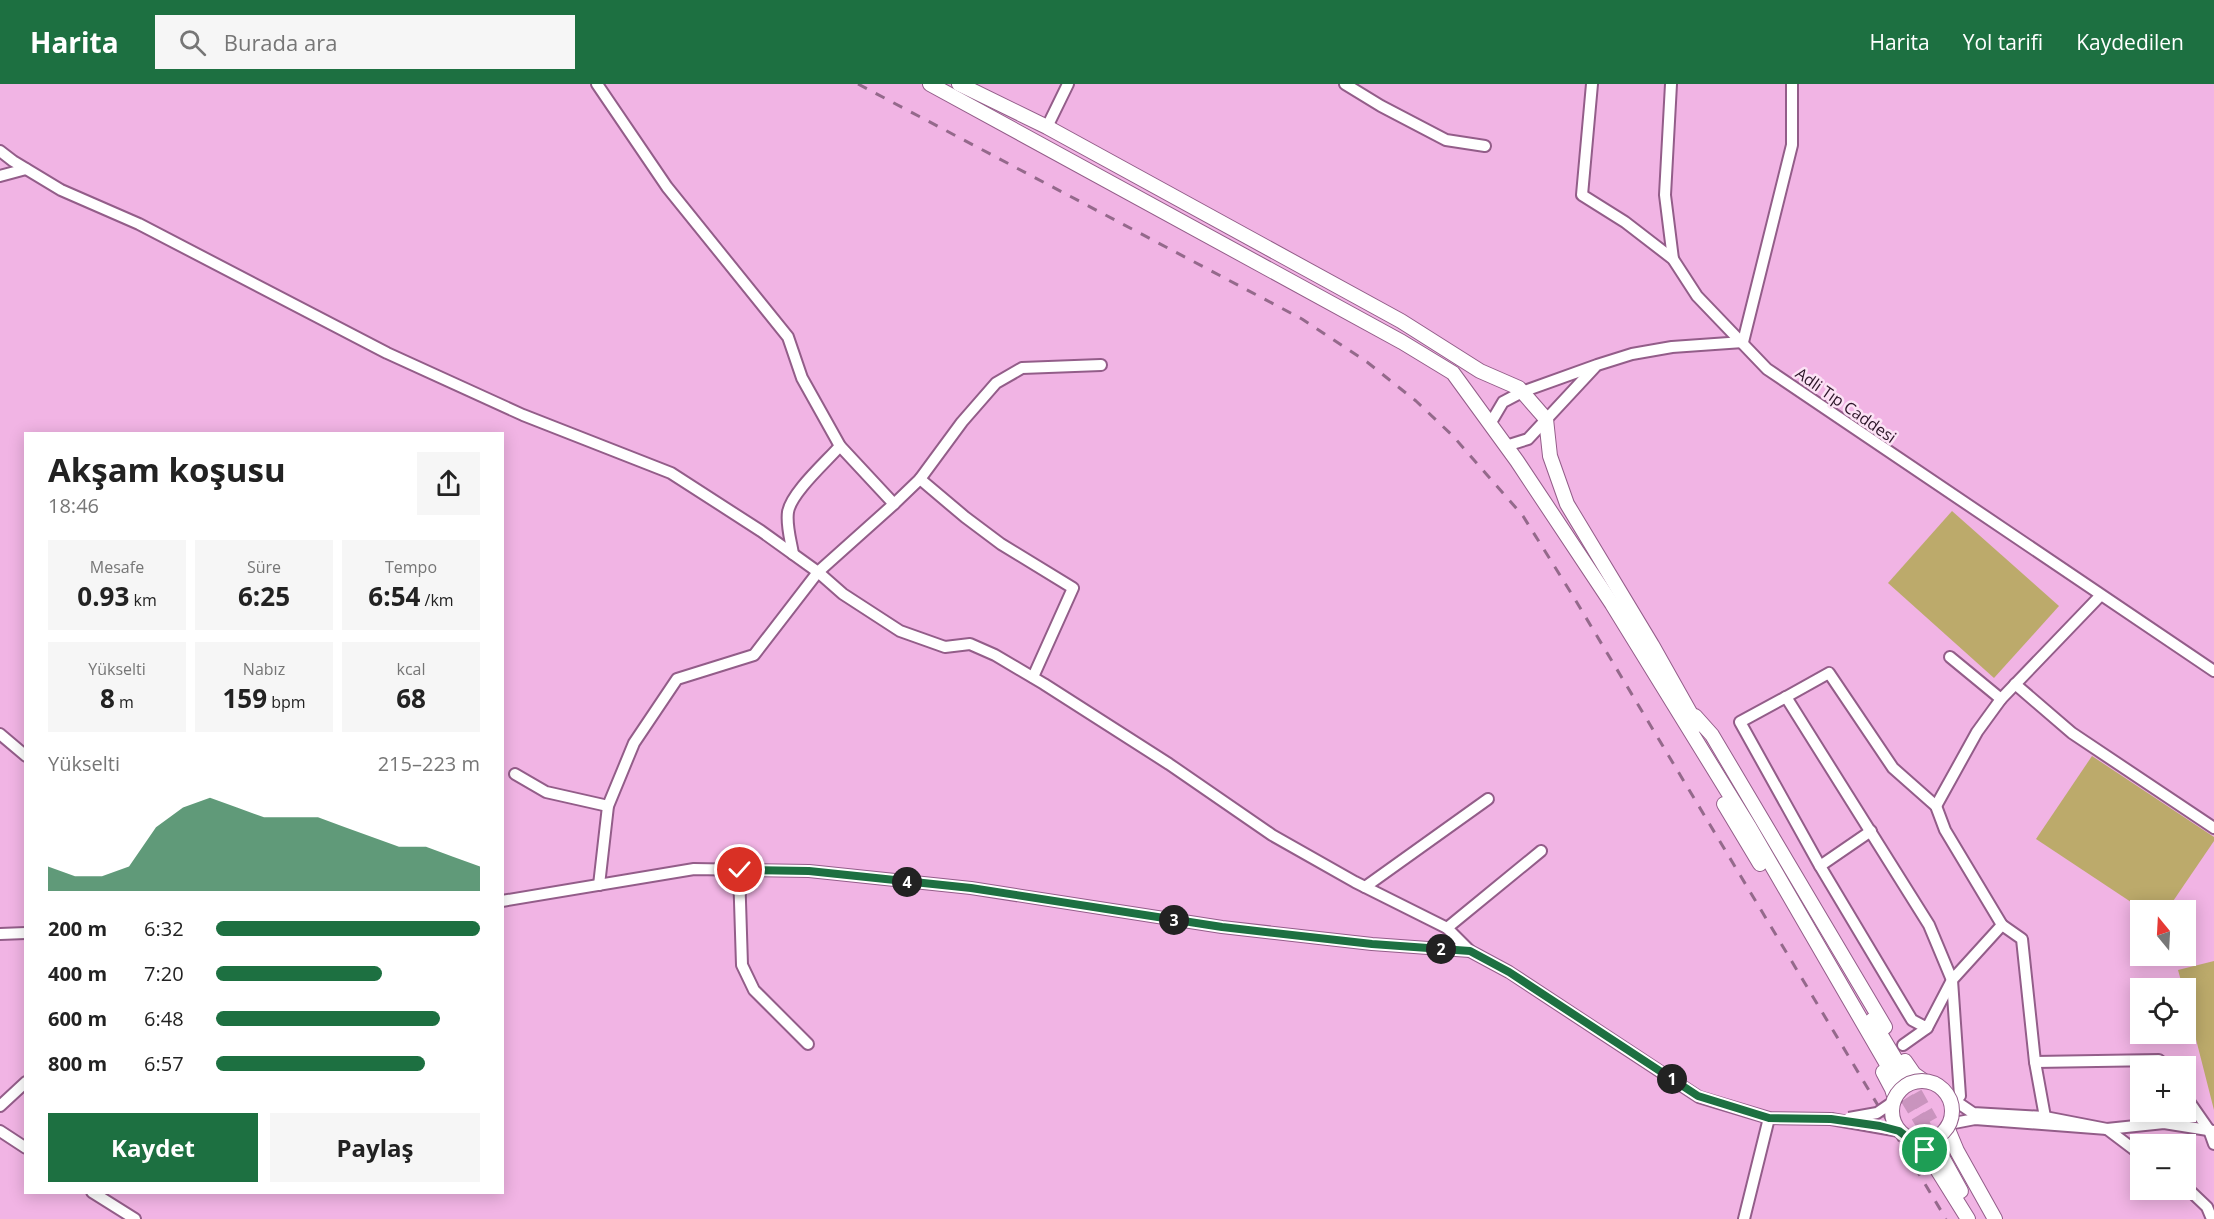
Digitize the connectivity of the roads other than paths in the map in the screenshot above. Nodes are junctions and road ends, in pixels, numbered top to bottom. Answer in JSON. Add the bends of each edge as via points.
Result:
{"nodes":[{"id":1,"x":597,"y":84,"type":"edge"},
{"id":2,"x":930,"y":84,"type":"edge"},
{"id":3,"x":959,"y":84,"type":"edge"},
{"id":4,"x":1068,"y":84,"type":"edge"},
{"id":5,"x":1345,"y":84,"type":"edge"},
{"id":6,"x":1592,"y":84,"type":"edge"},
{"id":7,"x":1671,"y":84,"type":"edge"},
{"id":8,"x":1792,"y":84,"type":"edge"},
{"id":9,"x":1047,"y":127,"type":"junction"},
{"id":10,"x":1485,"y":146,"type":"dead end"},
{"id":11,"x":0,"y":151,"type":"edge"},
{"id":12,"x":26,"y":168,"type":"junction"},
{"id":13,"x":0,"y":176,"type":"edge"},
{"id":14,"x":1673,"y":259,"type":"junction"},
{"id":15,"x":1743,"y":342,"type":"junction"},
{"id":16,"x":1101,"y":365,"type":"dead end"},
{"id":17,"x":1597,"y":365,"type":"junction"},
{"id":18,"x":1522,"y":392,"type":"junction"},
{"id":19,"x":1546,"y":419,"type":"junction"},
{"id":20,"x":1490,"y":424,"type":"junction"},
{"id":21,"x":840,"y":446,"type":"junction"},
{"id":22,"x":1506,"y":446,"type":"junction"},
{"id":23,"x":920,"y":479,"type":"junction"},
{"id":24,"x":894,"y":504,"type":"junction"},
{"id":25,"x":793,"y":554,"type":"junction"},
{"id":26,"x":818,"y":572,"type":"junction"},
{"id":27,"x":2100,"y":596,"type":"junction"},
{"id":28,"x":1950,"y":657,"type":"dead end"},
{"id":29,"x":2214,"y":671,"type":"edge"},
{"id":30,"x":1033,"y":677,"type":"junction"},
{"id":31,"x":2015,"y":684,"type":"junction"},
{"id":32,"x":1786,"y":697,"type":"junction"},
{"id":33,"x":2001,"y":699,"type":"junction"},
{"id":34,"x":1682,"y":708,"type":"junction"},
{"id":35,"x":0,"y":734,"type":"edge"},
{"id":36,"x":24,"y":754,"type":"edge"},
{"id":37,"x":515,"y":774,"type":"dead end"},
{"id":38,"x":1488,"y":799,"type":"dead end"},
{"id":39,"x":608,"y":806,"type":"junction"},
{"id":40,"x":1936,"y":806,"type":"junction"},
{"id":41,"x":2214,"y":828,"type":"edge"},
{"id":42,"x":1871,"y":831,"type":"junction"},
{"id":43,"x":1541,"y":851,"type":"dead end"},
{"id":44,"x":1820,"y":866,"type":"junction"},
{"id":45,"x":740,"y":870,"type":"junction"},
{"id":46,"x":599,"y":885,"type":"junction"},
{"id":47,"x":1365,"y":887,"type":"junction"},
{"id":48,"x":504,"y":901,"type":"edge"},
{"id":49,"x":2001,"y":925,"type":"junction"},
{"id":50,"x":1447,"y":928,"type":"junction"},
{"id":51,"x":24,"y":933,"type":"edge"},
{"id":52,"x":0,"y":934,"type":"edge"},
{"id":53,"x":1470,"y":951,"type":"junction"},
{"id":54,"x":1952,"y":980,"type":"junction"},
{"id":55,"x":1927,"y":1028,"type":"junction"},
{"id":56,"x":808,"y":1044,"type":"dead end"},
{"id":57,"x":1903,"y":1051,"type":"junction"},
{"id":58,"x":2130,"y":1060,"type":"edge"},
{"id":59,"x":2035,"y":1062,"type":"junction"},
{"id":60,"x":1901,"y":1078,"type":"tunnel mouth"},
{"id":61,"x":1924,"y":1081,"type":"junction"},
{"id":62,"x":24,"y":1084,"type":"edge"},
{"id":63,"x":1954,"y":1096,"type":"junction"},
{"id":64,"x":1894,"y":1101,"type":"junction"},
{"id":65,"x":0,"y":1106,"type":"edge"},
{"id":66,"x":2196,"y":1110,"type":"edge"},
{"id":67,"x":2045,"y":1117,"type":"junction"},
{"id":68,"x":1769,"y":1118,"type":"junction"},
{"id":69,"x":1831,"y":1119,"type":"junction"},
{"id":70,"x":2025,"y":1119,"type":"junction"},
{"id":71,"x":1948,"y":1126,"type":"junction"},
{"id":72,"x":2107,"y":1129,"type":"junction"},
{"id":73,"x":2211,"y":1130,"type":"edge"},
{"id":74,"x":0,"y":1131,"type":"edge"},
{"id":75,"x":1899,"y":1131,"type":"junction"},
{"id":76,"x":1916,"y":1141,"type":"junction"},
{"id":77,"x":2214,"y":1143,"type":"edge"},
{"id":78,"x":2130,"y":1146,"type":"edge"},
{"id":79,"x":24,"y":1147,"type":"edge"},
{"id":80,"x":95,"y":1194,"type":"edge"},
{"id":81,"x":2196,"y":1197,"type":"edge"},
{"id":82,"x":135,"y":1219,"type":"edge"},
{"id":83,"x":1744,"y":1219,"type":"edge"},
{"id":84,"x":1968,"y":1219,"type":"edge"},
{"id":85,"x":1977,"y":1219,"type":"edge"},
{"id":86,"x":1988,"y":1219,"type":"edge"},
{"id":87,"x":1995,"y":1219,"type":"edge"},
{"id":88,"x":2212,"y":1219,"type":"edge"}],
"edges":[{"from":1,"to":21,"type":"street","via":[[667,187],[788,337],[802,378]]},
{"from":2,"to":20,"type":"main road","via":[[1453,373]]},
{"from":3,"to":9,"type":"main road"},
{"from":4,"to":9,"type":"street"},
{"from":5,"to":10,"type":"street","via":[[1446,140]]},
{"from":6,"to":14,"type":"street","name":"Adli Tıp Caddesi","via":[[1582,195]]},
{"from":7,"to":14,"type":"street","via":[[1665,195]]},
{"from":8,"to":15,"type":"street","via":[[1792,145]]},
{"from":9,"to":18,"type":"main road","via":[[1401,321],[1480,371]]},
{"from":11,"to":12,"type":"street"},
{"from":12,"to":13,"type":"street"},
{"from":12,"to":25,"type":"street","via":[[61,190],[140,224],[387,353],[523,415],[671,473]]},
{"from":14,"to":15,"type":"street","name":"Adli Tıp Caddesi","via":[[1697,296]]},
{"from":15,"to":17,"type":"street","via":[[1672,346]]},
{"from":15,"to":27,"type":"street","name":"Adli Tıp Caddesi","via":[[1767,369]]},
{"from":16,"to":23,"type":"street","via":[[1022,368],[996,383]]},
{"from":17,"to":18,"type":"street"},
{"from":17,"to":19,"type":"street"},
{"from":18,"to":19,"type":"main road"},
{"from":18,"to":20,"type":"street","via":[[1503,402]]},
{"from":19,"to":22,"type":"street","via":[[1528,439]]},
{"from":19,"to":34,"type":"main road","via":[[1550,456],[1567,504]]},
{"from":20,"to":22,"type":"main road"},
{"from":21,"to":24,"type":"street"},
{"from":21,"to":25,"type":"street","via":[[797,492],[788,511]]},
{"from":22,"to":34,"type":"main road"},
{"from":23,"to":24,"type":"street"},
{"from":23,"to":30,"type":"street","via":[[1001,544],[1073,588]]},
{"from":24,"to":26,"type":"street"},
{"from":25,"to":26,"type":"street"},
{"from":26,"to":30,"type":"street","via":[[843,594],[900,631],[945,647],[970,644]]},
{"from":26,"to":39,"type":"street","via":[[754,656],[677,679],[634,743]]},
{"from":27,"to":29,"type":"street","name":"Adli Tıp Caddesi"},
{"from":27,"to":31,"type":"street"},
{"from":28,"to":33,"type":"street"},
{"from":30,"to":47,"type":"street","via":[[1272,836]]},
{"from":31,"to":33,"type":"street"},
{"from":31,"to":41,"type":"street","via":[[2072,733]]},
{"from":32,"to":40,"type":"street","via":[[1829,673],[1893,768]]},
{"from":32,"to":42,"type":"street"},
{"from":32,"to":44,"type":"street","via":[[1740,722]]},
{"from":33,"to":40,"type":"street","via":[[1977,732]]},
{"from":34,"to":57,"type":"main road","via":[[1712,735]]},
{"from":34,"to":60,"type":"main road"},
{"from":34,"to":64,"type":"main road","via":[[1691,748],[1878,1063]]},
{"from":35,"to":36,"type":"street"},
{"from":37,"to":39,"type":"street","via":[[546,792]]},
{"from":38,"to":47,"type":"street"},
{"from":39,"to":46,"type":"street"},
{"from":40,"to":49,"type":"street"},
{"from":42,"to":44,"type":"street"},
{"from":42,"to":54,"type":"street","via":[[1929,925]]},
{"from":43,"to":50,"type":"street"},
{"from":44,"to":55,"type":"street","via":[[1912,1020]]},
{"from":45,"to":46,"type":"street","via":[[694,869]]},
{"from":45,"to":53,"type":"street","via":[[809,871],[971,888],[1222,927]]},
{"from":45,"to":56,"type":"street","via":[[742,965],[754,990]]},
{"from":46,"to":48,"type":"street"},
{"from":47,"to":50,"type":"street"},
{"from":49,"to":54,"type":"street"},
{"from":49,"to":59,"type":"street","via":[[2022,939]]},
{"from":50,"to":53,"type":"street"},
{"from":51,"to":52,"type":"street"},
{"from":53,"to":68,"type":"street","via":[[1509,972],[1698,1096]]},
{"from":54,"to":55,"type":"street"},
{"from":54,"to":63,"type":"street"},
{"from":55,"to":57,"type":"street"},
{"from":57,"to":61,"type":"main road","via":[[1914,1074]]},
{"from":58,"to":59,"type":"street"},
{"from":59,"to":67,"type":"street"},
{"from":61,"to":63,"type":"main road","bridge":true},
{"from":61,"to":64,"type":"main road","bridge":true,"via":[[1905,1086]]},
{"from":62,"to":65,"type":"street"},
{"from":63,"to":70,"type":"street","via":[[1973,1113]]},
{"from":63,"to":71,"type":"main road","bridge":true},
{"from":64,"to":69,"type":"street","bridge":true,"via":[[1878,1113]]},
{"from":64,"to":75,"type":"main road","bridge":true,"via":[[1892,1112]]},
{"from":66,"to":73,"type":"street"},
{"from":67,"to":70,"type":"street"},
{"from":67,"to":72,"type":"street"},
{"from":68,"to":69,"type":"street"},
{"from":68,"to":83,"type":"street"},
{"from":69,"to":75,"type":"street","bridge":true},
{"from":70,"to":71,"type":"street","via":[[1975,1119]]},
{"from":70,"to":72,"type":"street"},
{"from":71,"to":76,"type":"main road","bridge":true,"via":[[1936,1138]]},
{"from":71,"to":87,"type":"main road","via":[[1957,1151]]},
{"from":72,"to":73,"type":"street","via":[[2164,1123]]},
{"from":72,"to":78,"type":"street"},
{"from":73,"to":77,"type":"street"},
{"from":74,"to":79,"type":"street"},
{"from":75,"to":76,"type":"main road","bridge":true},
{"from":76,"to":84,"type":"main road"},
{"from":80,"to":82,"type":"street"},
{"from":81,"to":88,"type":"street"},
{"from":85,"to":86,"type":"main road","via":[[1942,1149]]}]}
